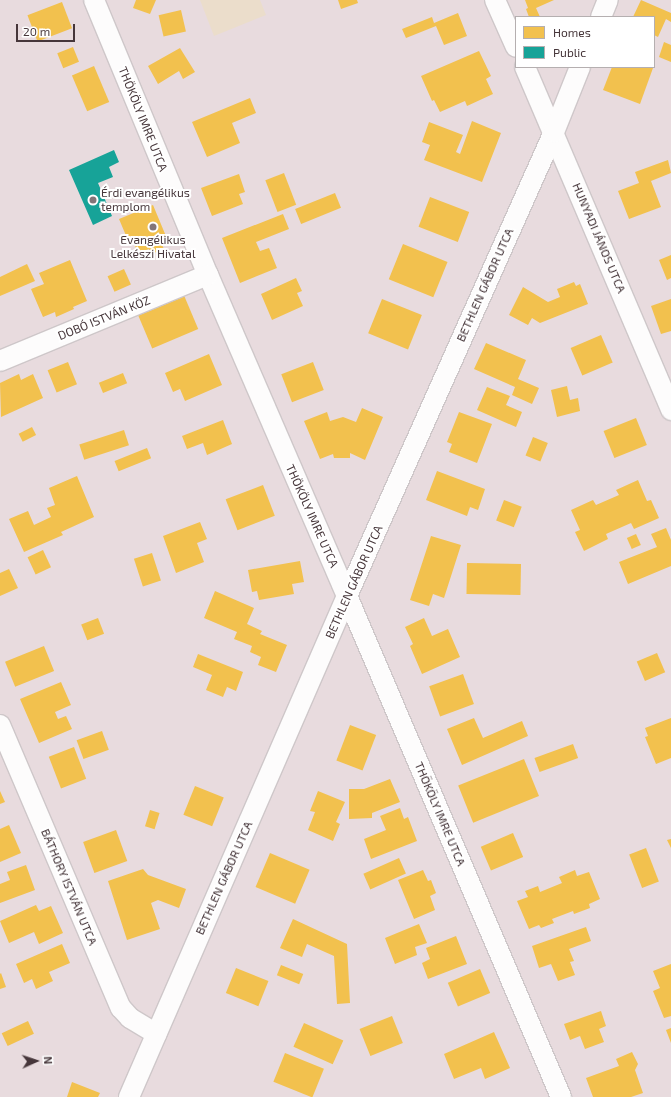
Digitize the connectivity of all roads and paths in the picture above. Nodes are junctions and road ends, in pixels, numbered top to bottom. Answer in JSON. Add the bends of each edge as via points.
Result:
{"nodes":[{"id":1,"x":94,"y":0,"type":"edge"},
{"id":2,"x":495,"y":0,"type":"edge"},
{"id":3,"x":608,"y":0,"type":"edge"},
{"id":4,"x":601,"y":16,"type":"edge"},
{"id":5,"x":515,"y":44,"type":"edge"},
{"id":6,"x":525,"y":68,"type":"edge"},
{"id":7,"x":580,"y":68,"type":"edge"},
{"id":8,"x":554,"y":132,"type":"junction"},
{"id":9,"x":208,"y":275,"type":"junction"},
{"id":10,"x":0,"y":361,"type":"edge"},
{"id":11,"x":671,"y":410,"type":"edge"},
{"id":12,"x":348,"y":596,"type":"junction"},
{"id":13,"x":0,"y":725,"type":"edge"},
{"id":14,"x":157,"y":1034,"type":"junction"},
{"id":15,"x":129,"y":1097,"type":"edge"},
{"id":16,"x":561,"y":1097,"type":"edge"}],
"edges":[{"from":1,"to":9,"type":"street","name":"THÖKÖLY IMRE UTCA"},
{"from":2,"to":5,"type":"street"},
{"from":3,"to":4,"type":"street"},
{"from":6,"to":8,"type":"street","name":"HUNYADI JÁNOS UTCA"},
{"from":7,"to":8,"type":"street","name":"BETHLEN GÁBOR UTCA"},
{"from":8,"to":11,"type":"street","name":"HUNYADI JÁNOS UTCA"},
{"from":8,"to":12,"type":"street","name":"BETHLEN GÁBOR UTCA"},
{"from":9,"to":10,"type":"street","name":"DOBÓ ISTVÁN KÖZ"},
{"from":9,"to":12,"type":"street","name":"THÖKÖLY IMRE UTCA"},
{"from":12,"to":14,"type":"street","name":"BETHLEN GÁBOR UTCA"},
{"from":12,"to":16,"type":"street","name":"THÖKÖLY IMRE UTCA"},
{"from":13,"to":14,"type":"street","name":"BÁTHORY ISTVÁN UTCA","via":[[121,1008],[130,1018]]},
{"from":14,"to":15,"type":"street","name":"BETHLEN GÁBOR UTCA"}]}
